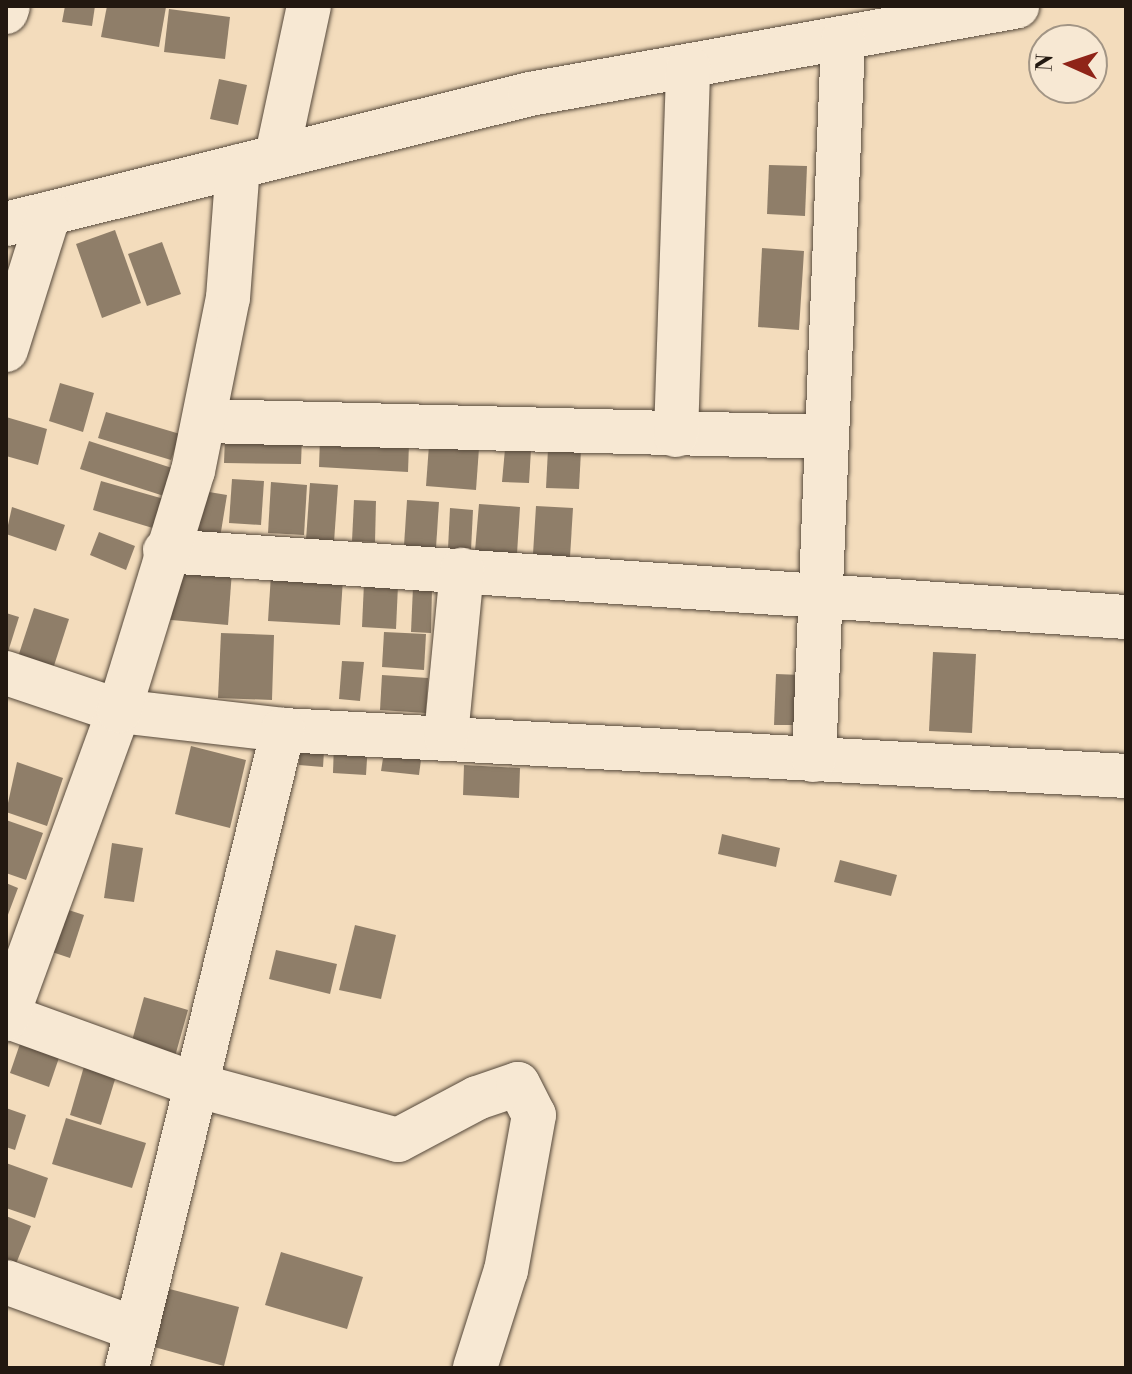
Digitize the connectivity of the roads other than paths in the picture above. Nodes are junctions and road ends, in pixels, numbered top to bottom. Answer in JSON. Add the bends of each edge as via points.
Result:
{"nodes":[{"id":1,"x":8,"y":6,"type":"edge"},
{"id":2,"x":309,"y":6,"type":"edge"},
{"id":3,"x":1017,"y":6,"type":"edge"},
{"id":4,"x":6,"y":12,"type":"edge"},
{"id":5,"x":843,"y":40,"type":"junction"},
{"id":6,"x":688,"y":67,"type":"junction"},
{"id":7,"x":257,"y":160,"type":"junction"},
{"id":8,"x":49,"y":214,"type":"junction"},
{"id":9,"x":6,"y":224,"type":"edge"},
{"id":10,"x":6,"y":350,"type":"edge"},
{"id":11,"x":206,"y":421,"type":"junction"},
{"id":12,"x":676,"y":435,"type":"junction"},
{"id":13,"x":826,"y":437,"type":"junction"},
{"id":14,"x":165,"y":551,"type":"junction"},
{"id":15,"x":462,"y":570,"type":"junction"},
{"id":16,"x":822,"y":593,"type":"junction"},
{"id":17,"x":1126,"y":617,"type":"edge"},
{"id":18,"x":6,"y":673,"type":"edge"},
{"id":19,"x":119,"y":711,"type":"junction"},
{"id":20,"x":283,"y":730,"type":"junction"},
{"id":21,"x":446,"y":736,"type":"junction"},
{"id":22,"x":814,"y":760,"type":"junction"},
{"id":23,"x":1126,"y":776,"type":"edge"},
{"id":24,"x":6,"y":1017,"type":"edge"},
{"id":25,"x":199,"y":1086,"type":"junction"},
{"id":26,"x":6,"y":1282,"type":"edge"},
{"id":27,"x":132,"y":1349,"type":"edge"},
{"id":28,"x":475,"y":1368,"type":"edge"}],
"edges":[{"from":1,"to":4,"type":"street"},
{"from":2,"to":7,"type":"street"},
{"from":3,"to":5,"type":"street"},
{"from":5,"to":6,"type":"street"},
{"from":5,"to":13,"type":"street"},
{"from":6,"to":7,"type":"street","via":[[530,94]]},
{"from":6,"to":12,"type":"street"},
{"from":7,"to":8,"type":"street"},
{"from":7,"to":11,"type":"street"},
{"from":8,"to":9,"type":"street"},
{"from":8,"to":10,"type":"street"},
{"from":11,"to":12,"type":"street"},
{"from":11,"to":14,"type":"street"},
{"from":12,"to":13,"type":"street"},
{"from":13,"to":16,"type":"street"},
{"from":14,"to":15,"type":"street"},
{"from":14,"to":19,"type":"street"},
{"from":15,"to":16,"type":"street"},
{"from":15,"to":21,"type":"street"},
{"from":16,"to":17,"type":"street"},
{"from":16,"to":22,"type":"street"},
{"from":18,"to":19,"type":"street"},
{"from":19,"to":20,"type":"street"},
{"from":19,"to":24,"type":"street"},
{"from":20,"to":21,"type":"street"},
{"from":20,"to":25,"type":"street"},
{"from":21,"to":22,"type":"street"},
{"from":22,"to":23,"type":"street"},
{"from":24,"to":25,"type":"street"},
{"from":25,"to":27,"type":"street"},
{"from":25,"to":28,"type":"street","via":[[398,1140],[477,1098],[518,1084],[534,1115],[506,1270]]},
{"from":26,"to":27,"type":"street"}]}
